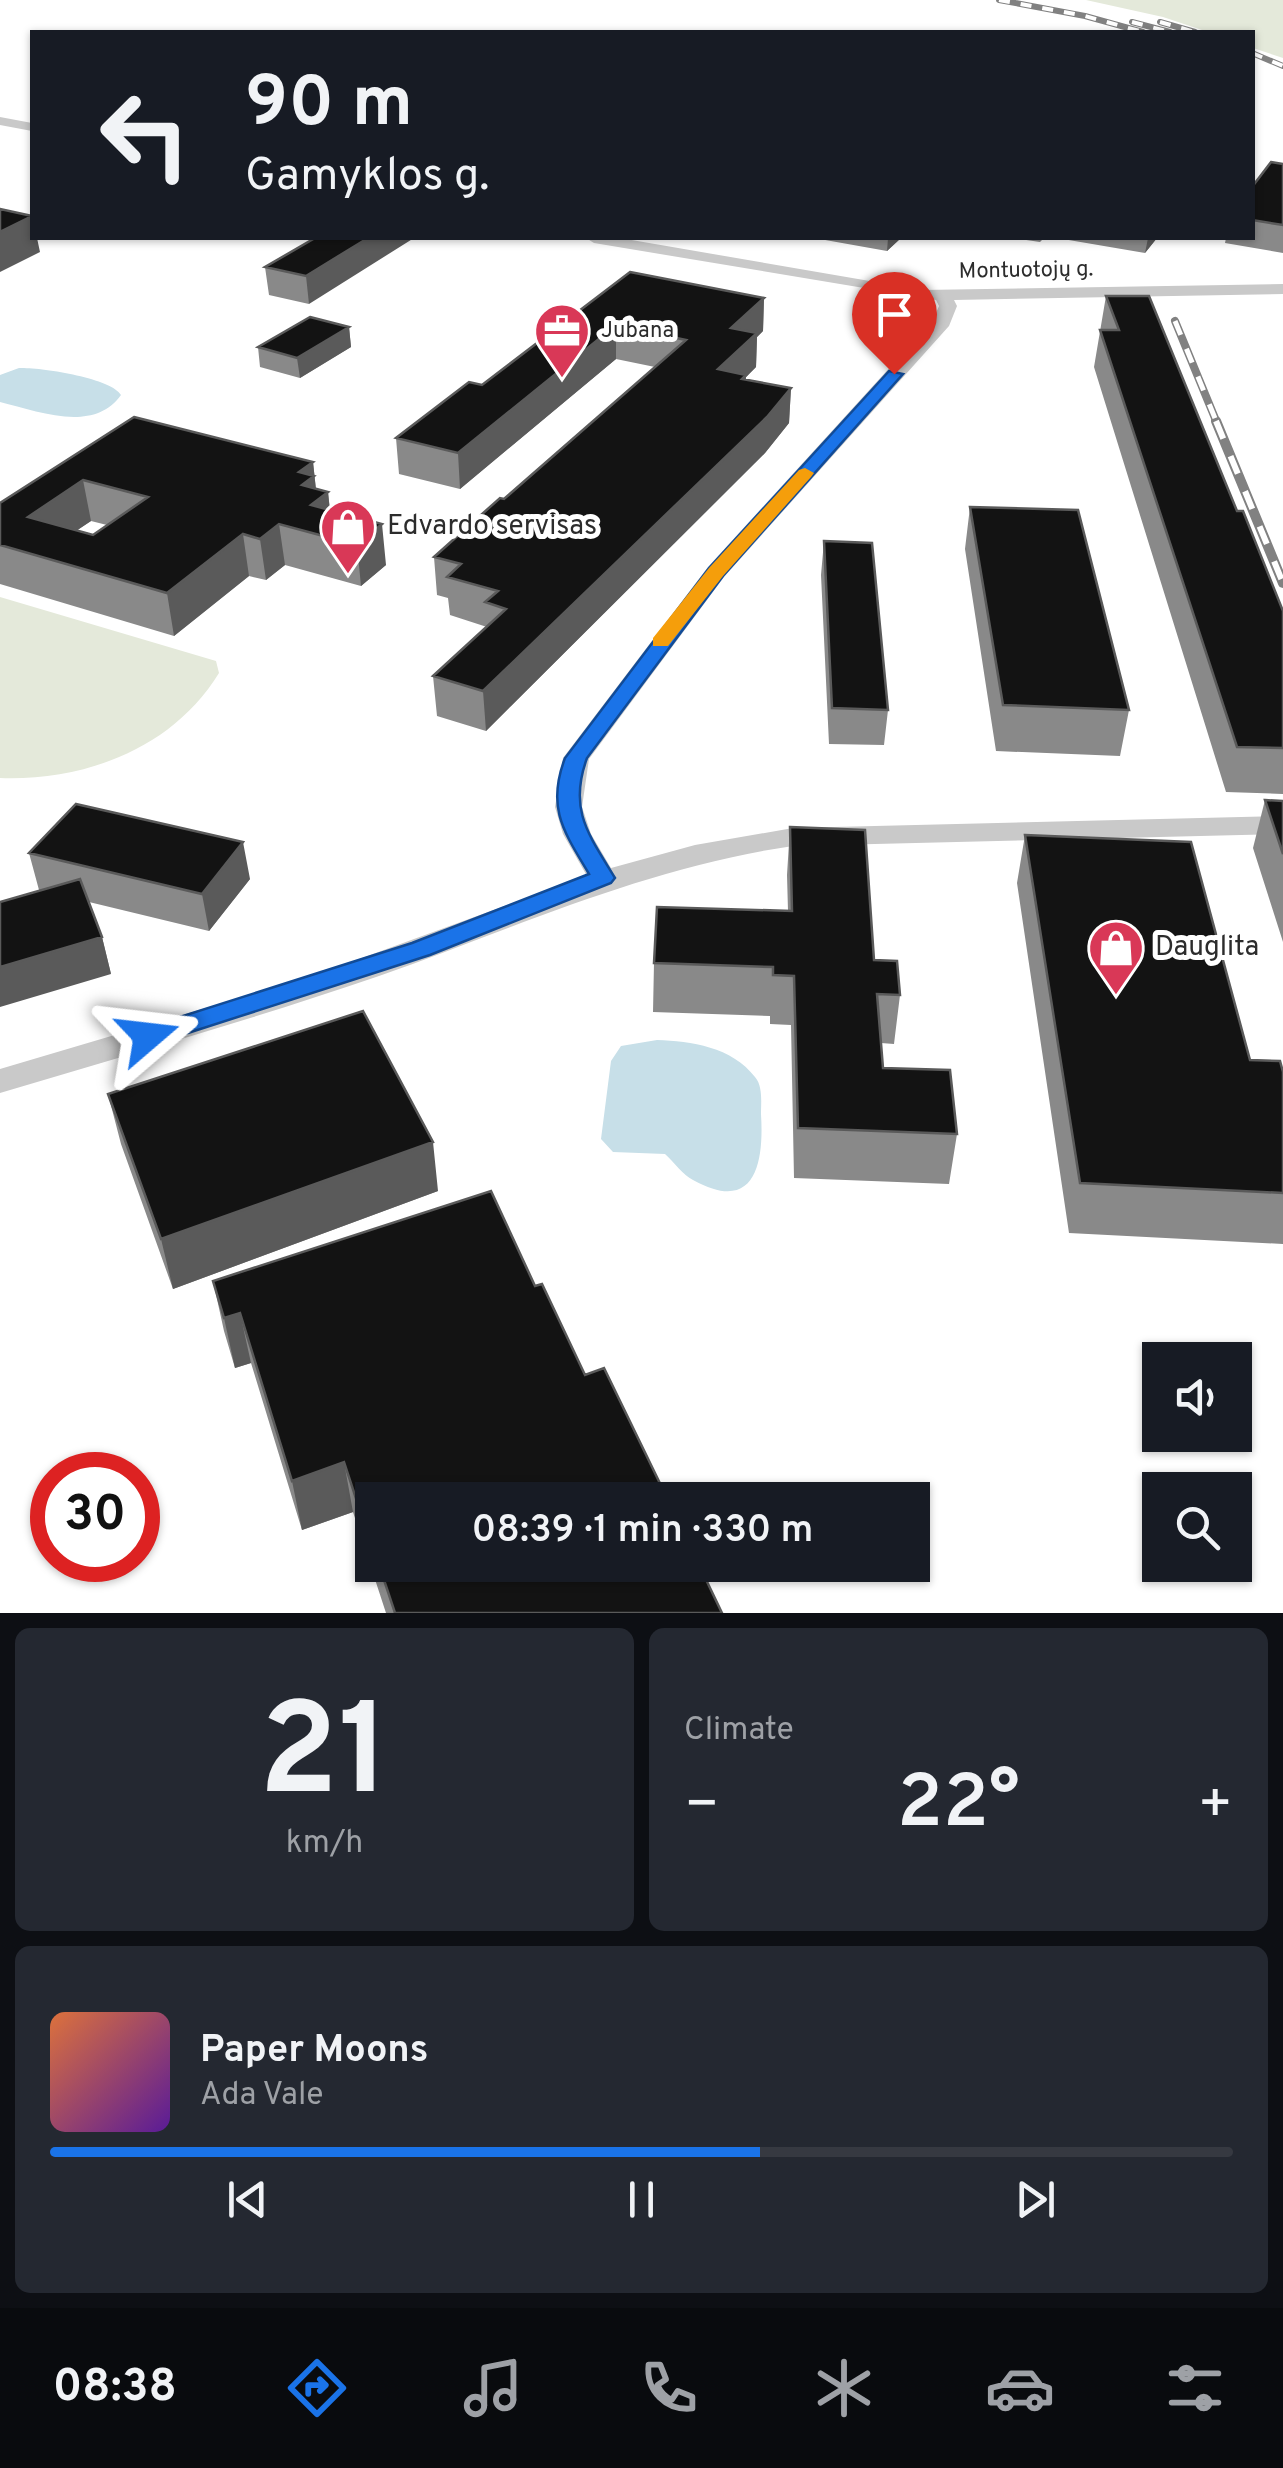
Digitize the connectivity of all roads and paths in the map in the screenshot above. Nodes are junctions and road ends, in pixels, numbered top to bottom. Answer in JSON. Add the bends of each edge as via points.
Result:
{"nodes":[{"id":1,"x":0,"y":121,"type":"edge"},
{"id":2,"x":30,"y":128,"type":"edge"},
{"id":3,"x":605,"y":240,"type":"edge"},
{"id":4,"x":1283,"y":289,"type":"edge"},
{"id":5,"x":943,"y":296,"type":"junction"},
{"id":6,"x":1283,"y":825,"type":"edge"},
{"id":7,"x":603,"y":878,"type":"junction"},
{"id":8,"x":0,"y":1082,"type":"edge"}],
"edges":[{"from":1,"to":2,"type":"street"},
{"from":3,"to":5,"type":"street","name":"Montuotojų g."},
{"from":4,"to":5,"type":"street","name":"Montuotojų g."},
{"from":5,"to":7,"type":"street","via":[[948,306],[942,322],[716,572],[576,758],[568,780],[570,821]]},
{"from":6,"to":7,"type":"street","via":[[794,837],[732,844]]},
{"from":7,"to":8,"type":"street","via":[[319,984]]}]}
